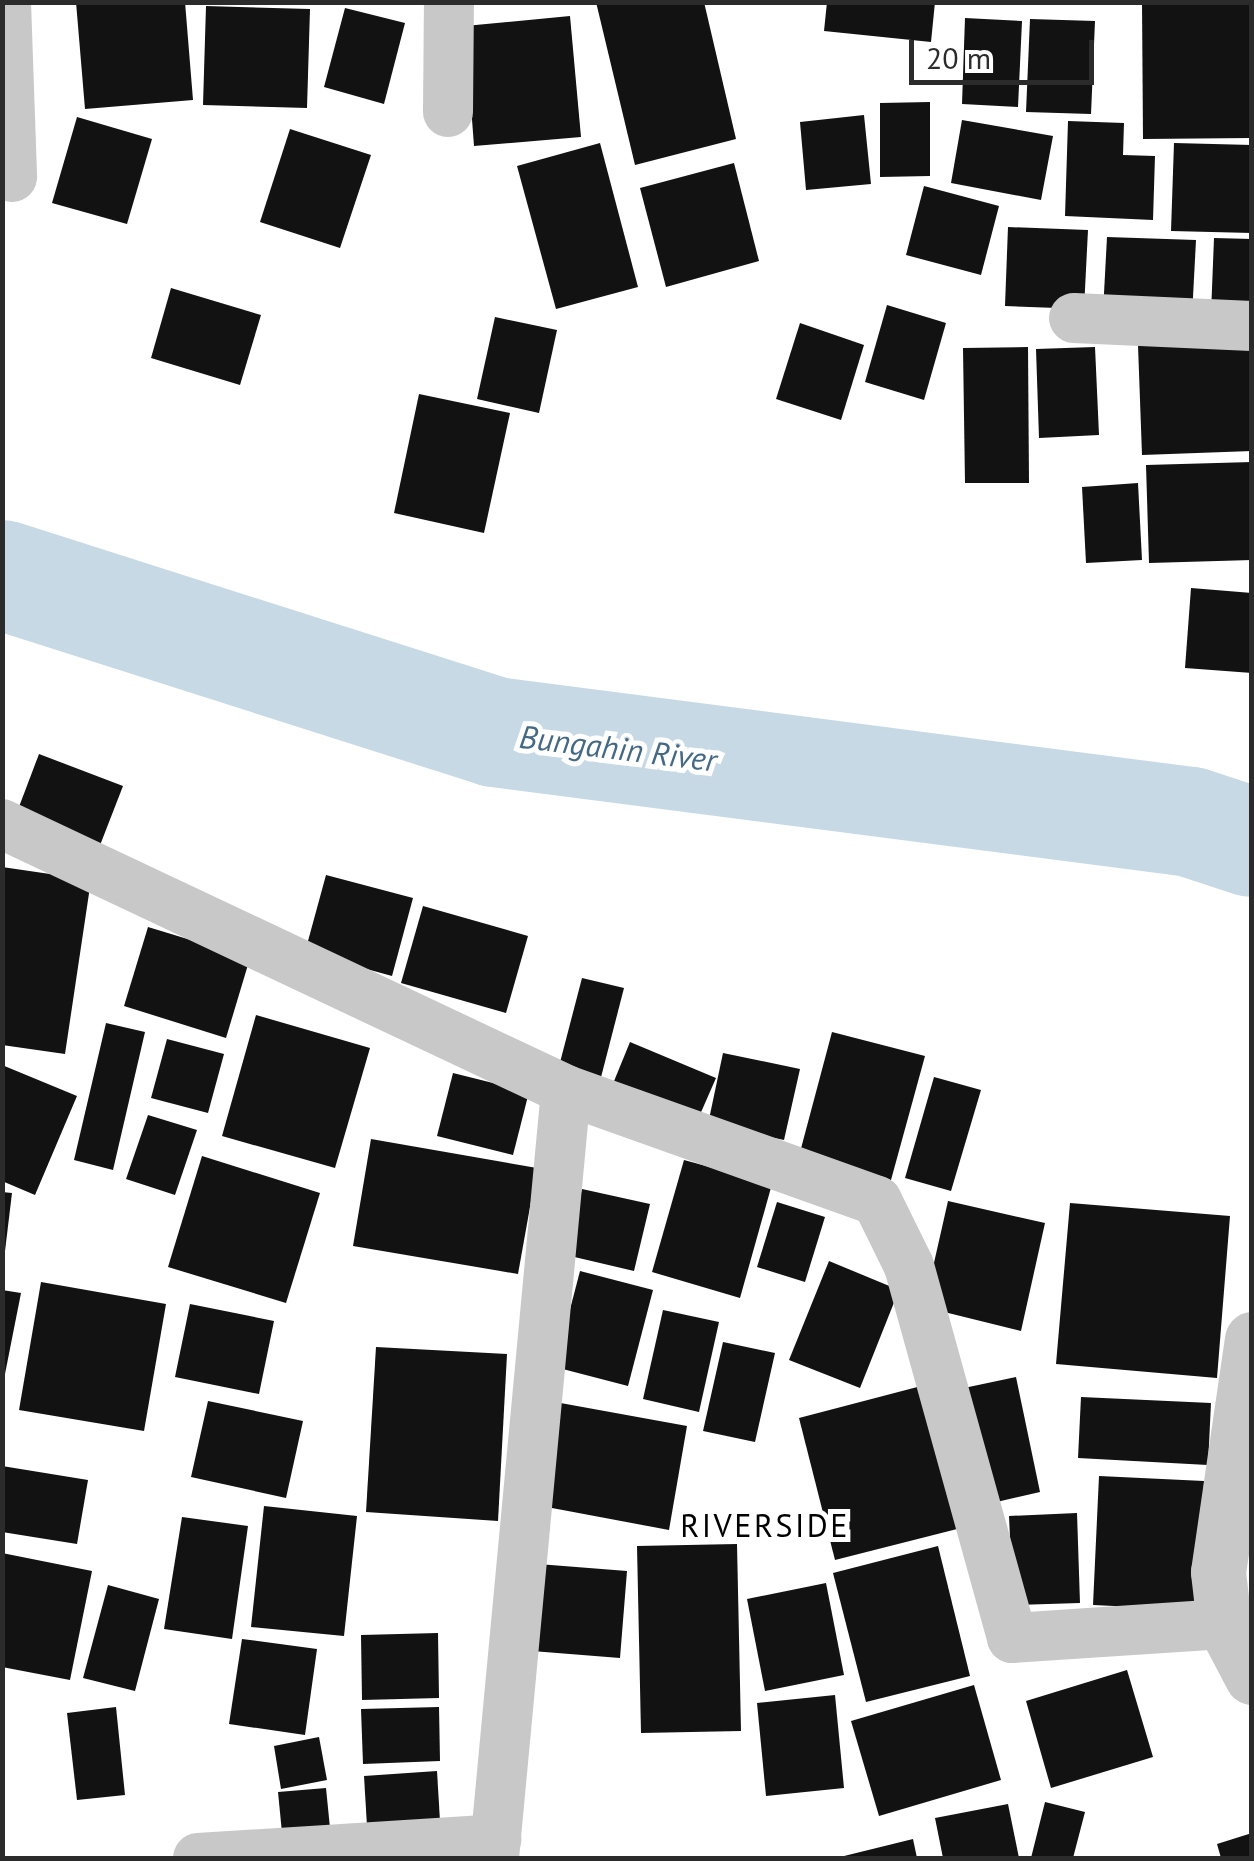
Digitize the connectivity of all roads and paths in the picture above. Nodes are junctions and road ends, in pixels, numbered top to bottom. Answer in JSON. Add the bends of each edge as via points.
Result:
{"nodes":[{"id":1,"x":6,"y":2,"type":"edge"},
{"id":2,"x":449,"y":2,"type":"edge"},
{"id":3,"x":448,"y":112,"type":"dead end"},
{"id":4,"x":12,"y":177,"type":"dead end"},
{"id":5,"x":1074,"y":318,"type":"dead end"},
{"id":6,"x":1252,"y":326,"type":"edge"},
{"id":7,"x":2,"y":824,"type":"edge"},
{"id":8,"x":566,"y":1090,"type":"junction"},
{"id":9,"x":1252,"y":1339,"type":"edge"},
{"id":10,"x":1224,"y":1624,"type":"junction"},
{"id":11,"x":1252,"y":1677,"type":"edge"},
{"id":12,"x":495,"y":1849,"type":"edge"},
{"id":13,"x":198,"y":1858,"type":"edge"}],
"edges":[{"from":1,"to":4,"type":"street"},
{"from":2,"to":3,"type":"street"},
{"from":5,"to":6,"type":"street"},
{"from":7,"to":8,"type":"street"},
{"from":8,"to":10,"type":"street","via":[[878,1200],[909,1266],[1012,1638]]},
{"from":8,"to":12,"type":"street"},
{"from":9,"to":10,"type":"street","via":[[1218,1572]]},
{"from":10,"to":11,"type":"street"},
{"from":12,"to":13,"type":"street"}]}
